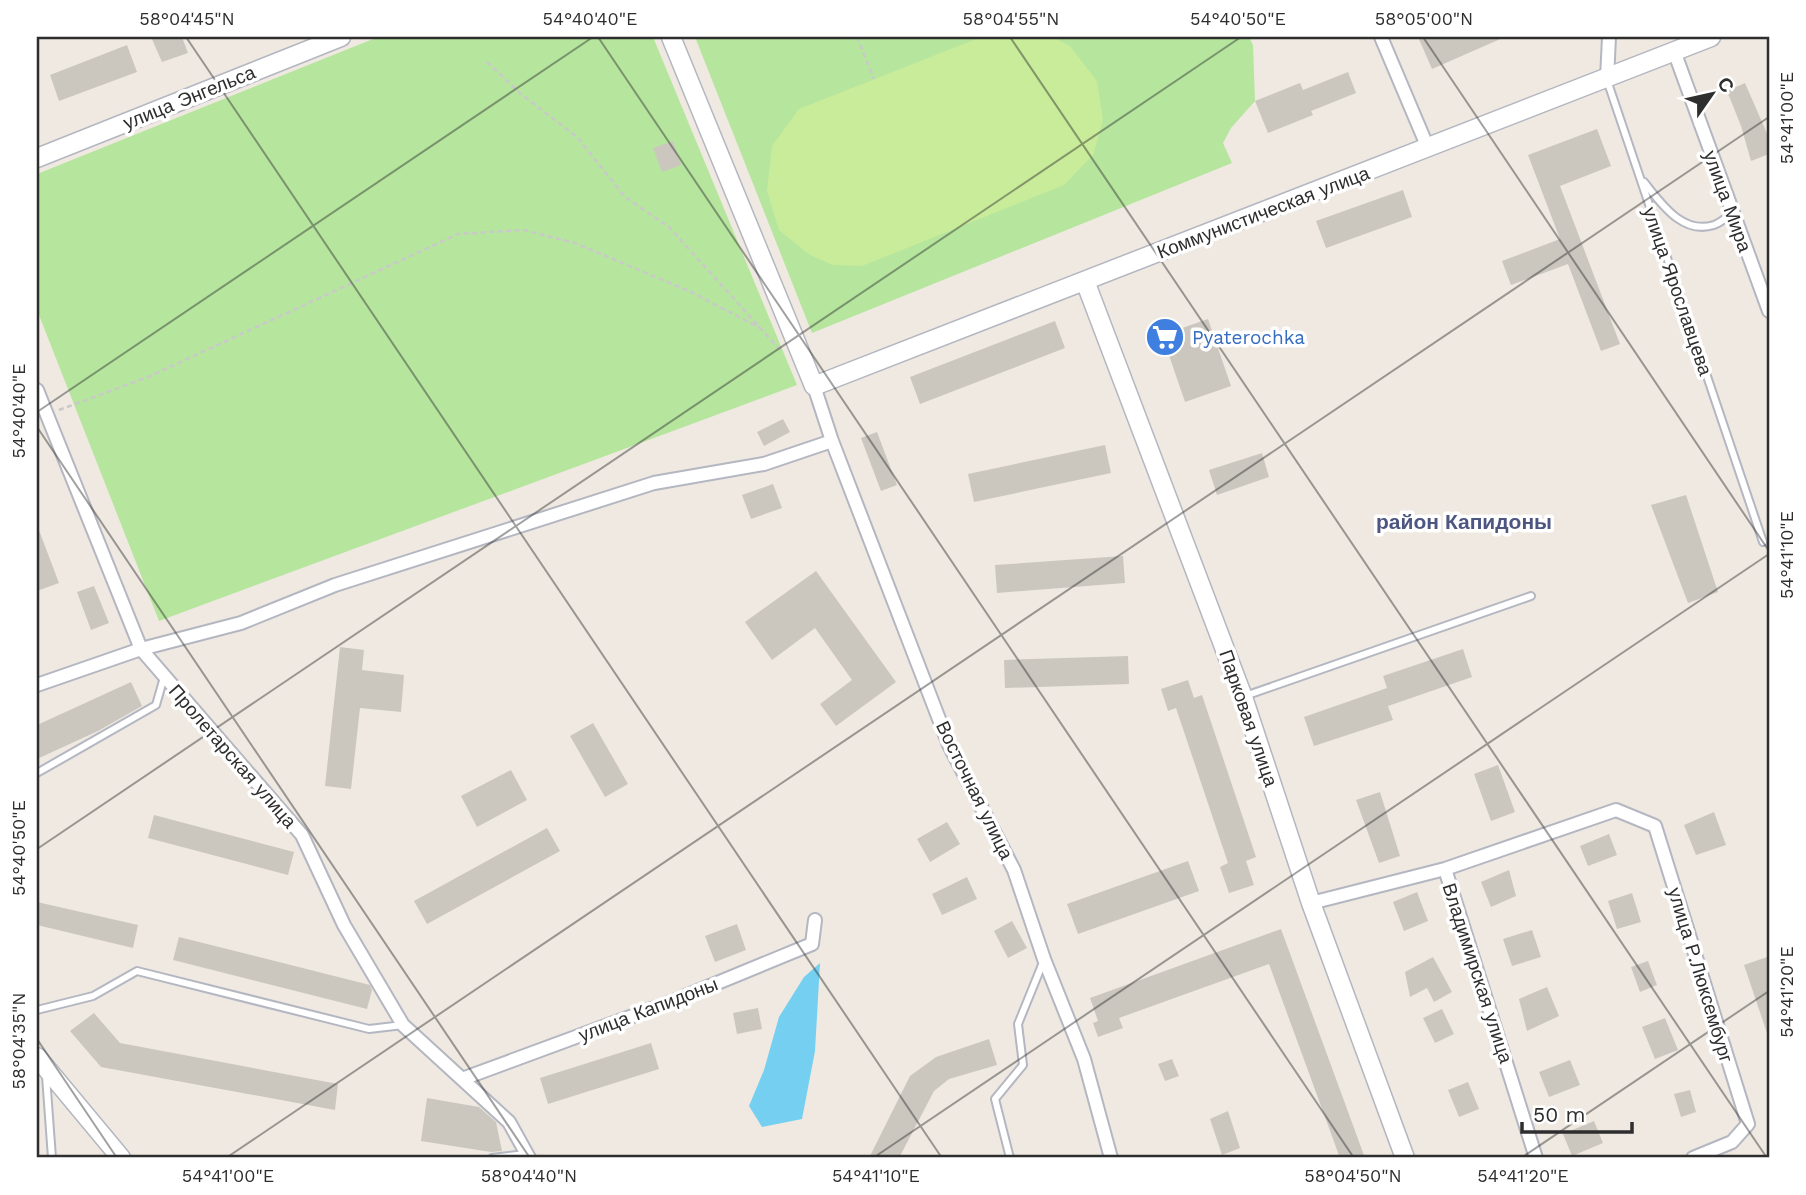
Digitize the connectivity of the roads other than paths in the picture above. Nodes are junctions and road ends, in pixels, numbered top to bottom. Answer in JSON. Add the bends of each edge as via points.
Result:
{"nodes":[{"id":1,"x":341,"y":37,"type":"edge"},
{"id":2,"x":671,"y":37,"type":"edge"},
{"id":3,"x":1381,"y":37,"type":"edge"},
{"id":4,"x":1609,"y":37,"type":"edge"},
{"id":5,"x":1711,"y":37,"type":"edge"},
{"id":6,"x":1674,"y":51,"type":"junction"},
{"id":7,"x":1607,"y":79,"type":"junction"},
{"id":8,"x":1428,"y":148,"type":"junction"},
{"id":9,"x":37,"y":158,"type":"edge"},
{"id":10,"x":1640,"y":178,"type":"junction"},
{"id":11,"x":1732,"y":213,"type":"junction"},
{"id":12,"x":1085,"y":281,"type":"junction"},
{"id":13,"x":1769,"y":311,"type":"edge"},
{"id":14,"x":814,"y":386,"type":"junction"},
{"id":15,"x":37,"y":390,"type":"edge"},
{"id":16,"x":832,"y":441,"type":"junction"},
{"id":17,"x":1763,"y":542,"type":"dead end"},
{"id":18,"x":1531,"y":596,"type":"dead end"},
{"id":19,"x":141,"y":649,"type":"junction"},
{"id":20,"x":164,"y":677,"type":"junction"},
{"id":21,"x":37,"y":685,"type":"edge"},
{"id":22,"x":1243,"y":697,"type":"junction"},
{"id":23,"x":37,"y":773,"type":"edge"},
{"id":24,"x":1445,"y":869,"type":"junction"},
{"id":25,"x":1311,"y":903,"type":"junction"},
{"id":26,"x":815,"y":920,"type":"dead end"},
{"id":27,"x":1044,"y":959,"type":"junction"},
{"id":28,"x":37,"y":1010,"type":"edge"},
{"id":29,"x":403,"y":1025,"type":"junction"},
{"id":30,"x":41,"y":1062,"type":"edge"},
{"id":31,"x":462,"y":1079,"type":"junction"},
{"id":32,"x":528,"y":1156,"type":"edge"},
{"id":33,"x":52,"y":1158,"type":"edge"},
{"id":34,"x":121,"y":1158,"type":"edge"},
{"id":35,"x":492,"y":1158,"type":"edge"},
{"id":36,"x":1010,"y":1158,"type":"edge"},
{"id":37,"x":1111,"y":1158,"type":"edge"},
{"id":38,"x":1405,"y":1158,"type":"edge"},
{"id":39,"x":1536,"y":1158,"type":"edge"},
{"id":40,"x":1693,"y":1158,"type":"edge"}],
"edges":[{"from":1,"to":9,"type":"street","name":"улица Энгельса"},
{"from":2,"to":14,"type":"street"},
{"from":3,"to":8,"type":"street"},
{"from":4,"to":7,"type":"street","name":"улица Ярославцева"},
{"from":5,"to":6,"type":"street","name":"Коммунистическая улица"},
{"from":6,"to":7,"type":"street","name":"Коммунистическая улица"},
{"from":6,"to":11,"type":"street","name":"улица Мира"},
{"from":7,"to":8,"type":"street","name":"Коммунистическая улица"},
{"from":7,"to":10,"type":"lane","name":"улица Ярославцева"},
{"from":8,"to":12,"type":"street","name":"Коммунистическая улица"},
{"from":10,"to":11,"type":"lane","via":[[1670,214],[1693,228],[1714,225]]},
{"from":10,"to":17,"type":"lane","name":"улица Ярославцева"},
{"from":11,"to":13,"type":"street","name":"улица Мира"},
{"from":12,"to":14,"type":"street","name":"Коммунистическая улица"},
{"from":12,"to":22,"type":"street","name":"Парковая улица"},
{"from":14,"to":16,"type":"street","name":"Восточная улица"},
{"from":15,"to":19,"type":"street","name":"Пролетарская улица"},
{"from":16,"to":19,"type":"street","via":[[764,464],[654,483],[335,585],[242,623]]},
{"from":16,"to":27,"type":"street","name":"Восточная улица","via":[[949,745],[1014,870]]},
{"from":18,"to":22,"type":"lane"},
{"from":19,"to":20,"type":"street","name":"Пролетарская улица"},
{"from":19,"to":21,"type":"street"},
{"from":20,"to":23,"type":"lane","via":[[156,705]]},
{"from":20,"to":29,"type":"street","name":"Пролетарская улица","via":[[302,835],[344,925]]},
{"from":22,"to":25,"type":"street","name":"Парковая улица"},
{"from":24,"to":25,"type":"street"},
{"from":24,"to":39,"type":"street","name":"Владимирская улица"},
{"from":24,"to":40,"type":"street","name":"улица Р.Люксембург","via":[[1616,810],[1655,826],[1748,1124],[1732,1142]]},
{"from":25,"to":38,"type":"street","name":"Парковая улица"},
{"from":26,"to":31,"type":"street","name":"улица Капидоны","via":[[812,944]]},
{"from":27,"to":36,"type":"lane","via":[[1018,1024],[1023,1065],[995,1099]]},
{"from":27,"to":37,"type":"street","name":"Восточная улица","via":[[1084,1059]]},
{"from":28,"to":29,"type":"lane","via":[[93,996],[137,971],[369,1029]]},
{"from":29,"to":31,"type":"street","name":"Пролетарская улица"},
{"from":30,"to":33,"type":"lane"},
{"from":30,"to":34,"type":"street"},
{"from":31,"to":32,"type":"street","name":"Пролетарская улица","via":[[509,1122]]},
{"from":32,"to":35,"type":"lane"}]}
